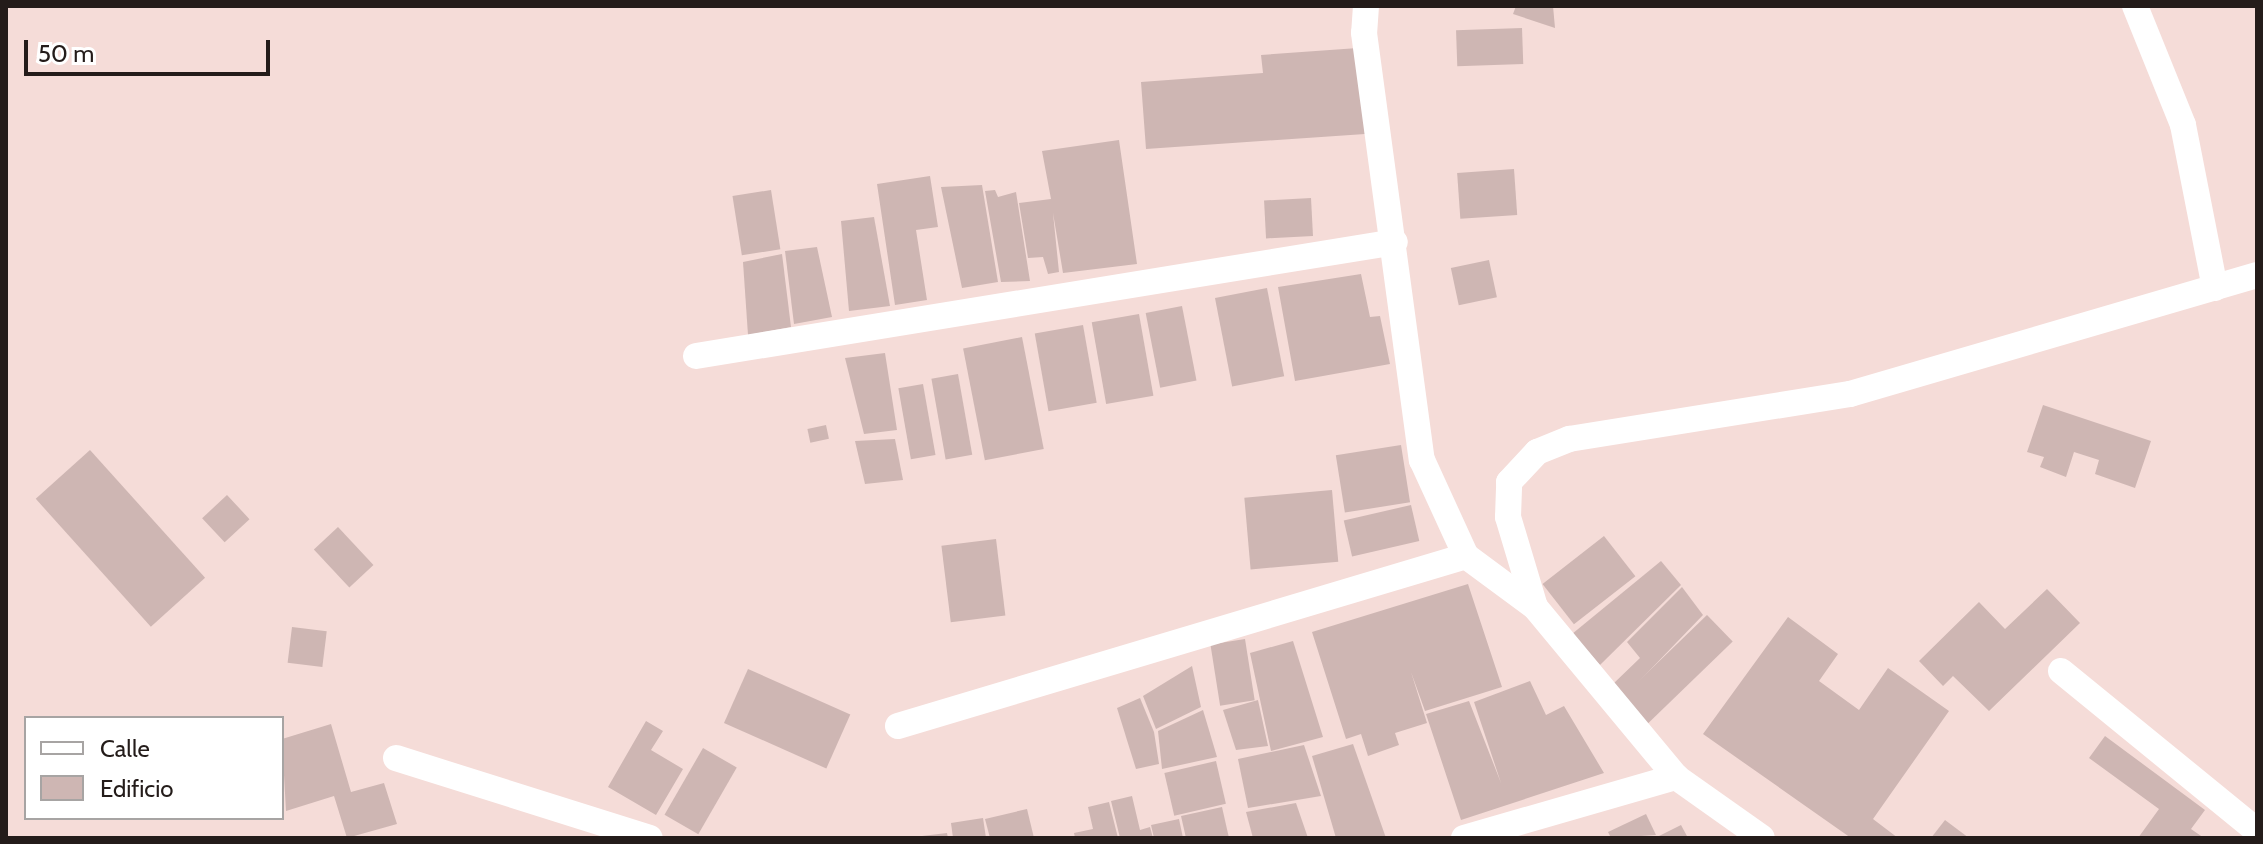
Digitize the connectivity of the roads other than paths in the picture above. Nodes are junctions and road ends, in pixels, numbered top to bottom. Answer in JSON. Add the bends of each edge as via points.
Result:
{"nodes":[{"id":1,"x":1366,"y":6,"type":"edge"},
{"id":2,"x":2135,"y":6,"type":"edge"},
{"id":3,"x":1395,"y":242,"type":"junction"},
{"id":4,"x":2257,"y":275,"type":"edge"},
{"id":5,"x":2215,"y":288,"type":"junction"},
{"id":6,"x":696,"y":356,"type":"dead end"},
{"id":7,"x":1466,"y":556,"type":"junction"},
{"id":8,"x":1535,"y":607,"type":"junction"},
{"id":9,"x":2061,"y":671,"type":"dead end"},
{"id":10,"x":898,"y":726,"type":"dead end"},
{"id":11,"x":396,"y":758,"type":"dead end"},
{"id":12,"x":1676,"y":777,"type":"junction"},
{"id":13,"x":2257,"y":831,"type":"edge"},
{"id":14,"x":650,"y":838,"type":"edge"},
{"id":15,"x":1464,"y":838,"type":"edge"},
{"id":16,"x":1762,"y":838,"type":"edge"}],
"edges":[{"from":1,"to":3,"type":"street","via":[[1364,33]]},
{"from":2,"to":5,"type":"street","via":[[2183,125]]},
{"from":3,"to":6,"type":"street"},
{"from":3,"to":7,"type":"street","via":[[1422,460]]},
{"from":4,"to":5,"type":"street"},
{"from":5,"to":8,"type":"street","via":[[1850,394],[1569,439],[1537,452],[1509,482],[1508,517]]},
{"from":7,"to":8,"type":"street"},
{"from":7,"to":10,"type":"street"},
{"from":8,"to":12,"type":"street"},
{"from":9,"to":13,"type":"street"},
{"from":11,"to":14,"type":"street"},
{"from":12,"to":15,"type":"street"},
{"from":12,"to":16,"type":"street"}]}
